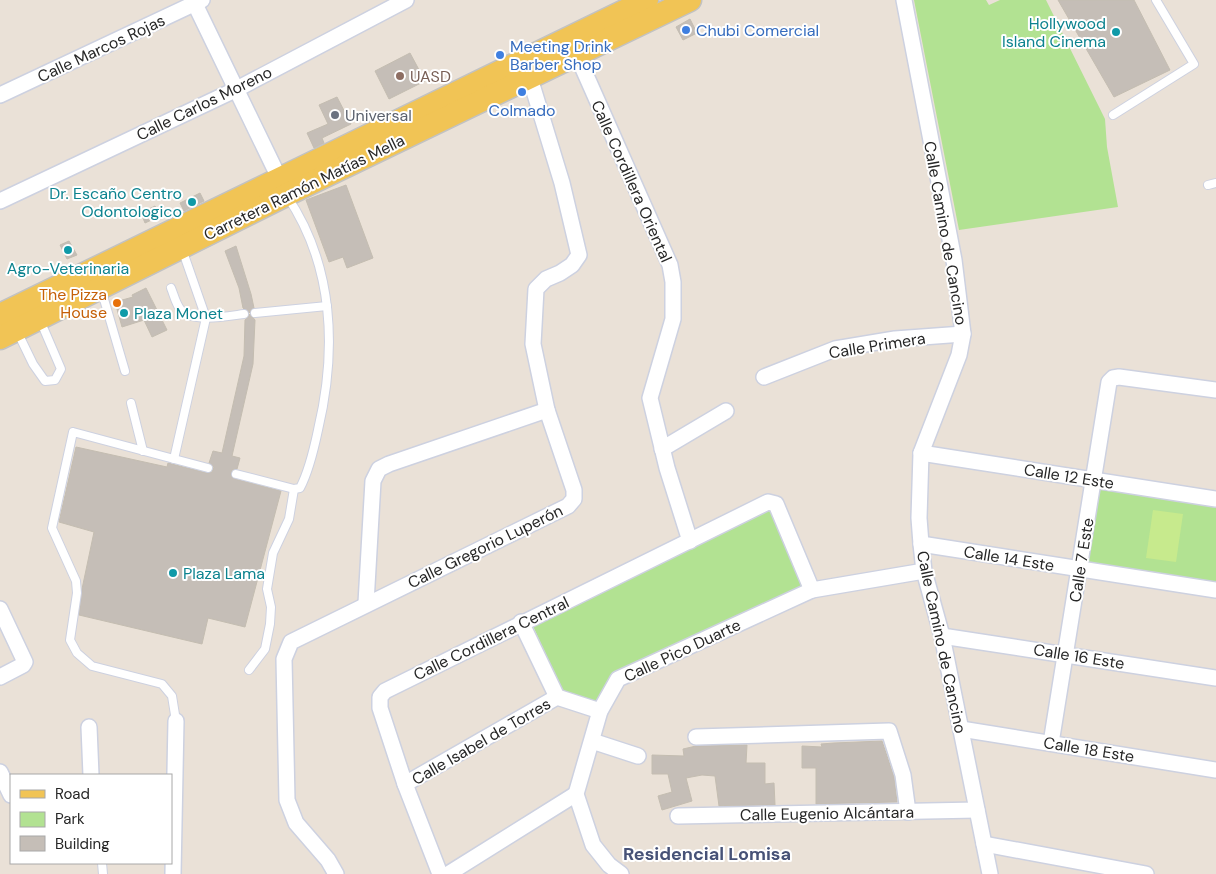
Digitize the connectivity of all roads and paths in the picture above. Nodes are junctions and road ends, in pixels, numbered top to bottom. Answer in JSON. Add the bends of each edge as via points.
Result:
{"nodes":[{"id":1,"x":406,"y":0,"type":"edge"},
{"id":2,"x":690,"y":0,"type":"edge"},
{"id":3,"x":904,"y":0,"type":"edge"},
{"id":4,"x":1156,"y":0,"type":"edge"},
{"id":5,"x":197,"y":1,"type":"edge"},
{"id":6,"x":642,"y":6,"type":"edge"},
{"id":7,"x":576,"y":55,"type":"junction"},
{"id":8,"x":530,"y":78,"type":"junction"},
{"id":9,"x":237,"y":89,"type":"junction"},
{"id":10,"x":0,"y":95,"type":"edge"},
{"id":11,"x":1113,"y":115,"type":"dead end"},
{"id":12,"x":283,"y":186,"type":"junction"},
{"id":13,"x":0,"y":201,"type":"edge"},
{"id":14,"x":181,"y":247,"type":"junction"},
{"id":15,"x":100,"y":287,"type":"junction"},
{"id":16,"x":171,"y":288,"type":"dead end"},
{"id":17,"x":327,"y":306,"type":"junction"},
{"id":18,"x":255,"y":313,"type":"dead end"},
{"id":19,"x":244,"y":314,"type":"dead end"},
{"id":20,"x":39,"y":318,"type":"junction"},
{"id":21,"x":206,"y":318,"type":"junction"},
{"id":22,"x":5,"y":327,"type":"edge"},
{"id":23,"x":964,"y":334,"type":"junction"},
{"id":24,"x":126,"y":371,"type":"dead end"},
{"id":25,"x":764,"y":377,"type":"dead end"},
{"id":26,"x":1216,"y":390,"type":"edge"},
{"id":27,"x":132,"y":403,"type":"dead end"},
{"id":28,"x":547,"y":410,"type":"junction"},
{"id":29,"x":726,"y":411,"type":"dead end"},
{"id":30,"x":662,"y":449,"type":"junction"},
{"id":31,"x":143,"y":451,"type":"junction"},
{"id":32,"x":921,"y":453,"type":"junction"},
{"id":33,"x":174,"y":459,"type":"junction"},
{"id":34,"x":208,"y":468,"type":"dead end"},
{"id":35,"x":236,"y":474,"type":"dead end"},
{"id":36,"x":1094,"y":480,"type":"junction"},
{"id":37,"x":294,"y":489,"type":"junction"},
{"id":38,"x":1216,"y":499,"type":"edge"},
{"id":39,"x":690,"y":541,"type":"junction"},
{"id":40,"x":921,"y":544,"type":"junction"},
{"id":41,"x":1080,"y":569,"type":"junction"},
{"id":42,"x":924,"y":571,"type":"junction"},
{"id":43,"x":812,"y":590,"type":"junction"},
{"id":44,"x":1216,"y":590,"type":"edge"},
{"id":45,"x":366,"y":603,"type":"junction"},
{"id":46,"x":0,"y":609,"type":"edge"},
{"id":47,"x":521,"y":622,"type":"junction"},
{"id":48,"x":942,"y":636,"type":"junction"},
{"id":49,"x":1066,"y":654,"type":"junction"},
{"id":50,"x":249,"y":670,"type":"dead end"},
{"id":51,"x":0,"y":677,"type":"edge"},
{"id":52,"x":1216,"y":678,"type":"edge"},
{"id":53,"x":557,"y":698,"type":"junction"},
{"id":54,"x":600,"y":711,"type":"junction"},
{"id":55,"x":176,"y":721,"type":"joint"},
{"id":56,"x":89,"y":728,"type":"dead end"},
{"id":57,"x":961,"y":729,"type":"junction"},
{"id":58,"x":696,"y":736,"type":"dead end"},
{"id":59,"x":592,"y":740,"type":"junction"},
{"id":60,"x":1051,"y":744,"type":"junction"},
{"id":61,"x":638,"y":756,"type":"dead end"},
{"id":62,"x":1216,"y":770,"type":"edge"},
{"id":63,"x":0,"y":772,"type":"edge"},
{"id":64,"x":91,"y":774,"type":"edge"},
{"id":65,"x":405,"y":784,"type":"junction"},
{"id":66,"x":10,"y":793,"type":"edge"},
{"id":67,"x":576,"y":794,"type":"junction"},
{"id":68,"x":977,"y":810,"type":"junction"},
{"id":69,"x":908,"y":812,"type":"junction"},
{"id":70,"x":678,"y":816,"type":"dead end"},
{"id":71,"x":984,"y":844,"type":"junction"},
{"id":72,"x":173,"y":853,"type":"edge"},
{"id":73,"x":173,"y":874,"type":"edge"},
{"id":74,"x":336,"y":874,"type":"edge"},
{"id":75,"x":440,"y":874,"type":"edge"},
{"id":76,"x":448,"y":874,"type":"edge"},
{"id":77,"x":621,"y":874,"type":"edge"},
{"id":78,"x":990,"y":874,"type":"edge"},
{"id":79,"x":1146,"y":874,"type":"edge"}],
"edges":[{"from":1,"to":9,"type":"street","name":"Calle Carlos Moreno"},
{"from":2,"to":6,"type":"main road","name":"Carretera Ramón Matías Mella"},
{"from":3,"to":23,"type":"street","name":"Calle Camino de Cancino","via":[[954,260]]},
{"from":4,"to":11,"type":"lane","via":[[1194,64]]},
{"from":5,"to":9,"type":"street"},
{"from":5,"to":10,"type":"street","name":"Calle Marcos Rojas"},
{"from":6,"to":7,"type":"main road","name":"Carretera Ramón Matías Mella"},
{"from":6,"to":12,"type":"main road","name":"Carretera Ramón Matías Mella"},
{"from":7,"to":8,"type":"main road","name":"Carretera Ramón Matías Mella"},
{"from":7,"to":30,"type":"street","name":"Calle Cordillera Oriental","via":[[672,274],[672,319],[650,398]]},
{"from":8,"to":12,"type":"main road","name":"Carretera Ramón Matías Mella"},
{"from":8,"to":28,"type":"street","name":"Calle Gregorio Luperón","via":[[562,183],[579,255],[572,265],[546,279],[536,289],[533,344]]},
{"from":9,"to":12,"type":"street"},
{"from":9,"to":13,"type":"street","name":"Calle Carlos Moreno"},
{"from":12,"to":14,"type":"main road","name":"Carretera Ramón Matías Mella"},
{"from":12,"to":17,"type":"lane","via":[[314,246]]},
{"from":12,"to":22,"type":"main road","name":"Carretera Ramón Matías Mella"},
{"from":14,"to":15,"type":"main road","name":"Carretera Ramón Matías Mella"},
{"from":14,"to":21,"type":"lane"},
{"from":15,"to":20,"type":"main road","name":"Carretera Ramón Matías Mella"},
{"from":15,"to":24,"type":"lane"},
{"from":16,"to":21,"type":"lane","via":[[180,309],[186,314]]},
{"from":17,"to":18,"type":"lane"},
{"from":17,"to":37,"type":"lane","via":[[330,348],[327,388],[303,482],[300,488]]},
{"from":19,"to":21,"type":"lane"},
{"from":20,"to":22,"type":"main road","name":"Carretera Ramón Matías Mella"},
{"from":20,"to":22,"type":"lane","via":[[61,369],[54,380],[45,381]]},
{"from":21,"to":33,"type":"lane"},
{"from":23,"to":25,"type":"street","name":"Calle Primera","via":[[895,339],[835,349]]},
{"from":23,"to":32,"type":"street","name":"Calle Camino de Cancino"},
{"from":26,"to":36,"type":"street","name":"Calle 7 Este","via":[[1113,378],[1109,382]]},
{"from":27,"to":31,"type":"lane"},
{"from":28,"to":45,"type":"street","via":[[379,469],[373,480]]},
{"from":28,"to":45,"type":"street","name":"Calle Gregorio Luperón","via":[[574,490],[572,503]]},
{"from":29,"to":30,"type":"street"},
{"from":30,"to":39,"type":"street","name":"Calle Cordillera Oriental"},
{"from":31,"to":33,"type":"lane"},
{"from":31,"to":55,"type":"lane","via":[[73,432],[52,528],[76,581],[78,593],[70,635],[74,649],[92,666],[162,684],[172,696]]},
{"from":32,"to":36,"type":"street","name":"Calle 12 Este"},
{"from":32,"to":40,"type":"street","name":"Calle Camino de Cancino"},
{"from":33,"to":34,"type":"lane"},
{"from":35,"to":37,"type":"lane"},
{"from":36,"to":38,"type":"street","name":"Calle 12 Este"},
{"from":36,"to":41,"type":"street","name":"Calle 7 Este"},
{"from":37,"to":50,"type":"lane","via":[[289,519],[273,554],[267,589],[271,607],[265,649]]},
{"from":39,"to":43,"type":"street","name":"Calle Cordillera Central","via":[[773,502]]},
{"from":39,"to":47,"type":"street","name":"Calle Cordillera Central"},
{"from":40,"to":41,"type":"street","name":"Calle 14 Este"},
{"from":40,"to":42,"type":"street","name":"Calle Camino de Cancino"},
{"from":41,"to":44,"type":"street","name":"Calle 14 Este"},
{"from":41,"to":49,"type":"street","name":"Calle 7 Este"},
{"from":42,"to":43,"type":"street","name":"Calle Pico Duarte"},
{"from":42,"to":48,"type":"street","name":"Calle Camino de Cancino"},
{"from":43,"to":54,"type":"street","name":"Calle Pico Duarte","via":[[618,679]]},
{"from":45,"to":74,"type":"street","name":"Calle Gregorio Luperón","via":[[291,642],[284,659],[287,800],[296,823]]},
{"from":46,"to":51,"type":"street","via":[[25,662]]},
{"from":47,"to":53,"type":"street"},
{"from":47,"to":65,"type":"street","name":"Calle Cordillera Central","via":[[385,691],[380,697],[380,708]]},
{"from":48,"to":49,"type":"street","name":"Calle 16 Este"},
{"from":48,"to":57,"type":"street","name":"Calle Camino de Cancino"},
{"from":49,"to":52,"type":"street","name":"Calle 16 Este"},
{"from":49,"to":60,"type":"street","name":"Calle 7 Este"},
{"from":53,"to":54,"type":"street"},
{"from":53,"to":65,"type":"street","name":"Calle Isabel de Torres"},
{"from":54,"to":59,"type":"street","name":"Calle Pico Duarte"},
{"from":55,"to":72,"type":"street"},
{"from":56,"to":64,"type":"street"},
{"from":57,"to":60,"type":"street","name":"Calle 18 Este"},
{"from":57,"to":68,"type":"street","name":"Calle Camino de Cancino"},
{"from":58,"to":69,"type":"street","via":[[889,731],[903,775]]},
{"from":59,"to":61,"type":"street"},
{"from":59,"to":67,"type":"street","name":"Calle Pico Duarte"},
{"from":60,"to":62,"type":"street","name":"Calle 18 Este"},
{"from":63,"to":66,"type":"street"},
{"from":65,"to":75,"type":"street","name":"Calle Cordillera Central"},
{"from":67,"to":76,"type":"street"},
{"from":67,"to":77,"type":"street","via":[[593,845]]},
{"from":68,"to":69,"type":"street","name":"Calle Eugenio Alcántara"},
{"from":68,"to":71,"type":"street","name":"Calle Camino de Cancino"},
{"from":69,"to":70,"type":"street","name":"Calle Eugenio Alcántara"},
{"from":71,"to":78,"type":"street","name":"Calle Camino de Cancino"},
{"from":71,"to":79,"type":"street"},
{"from":72,"to":73,"type":"street"}]}
